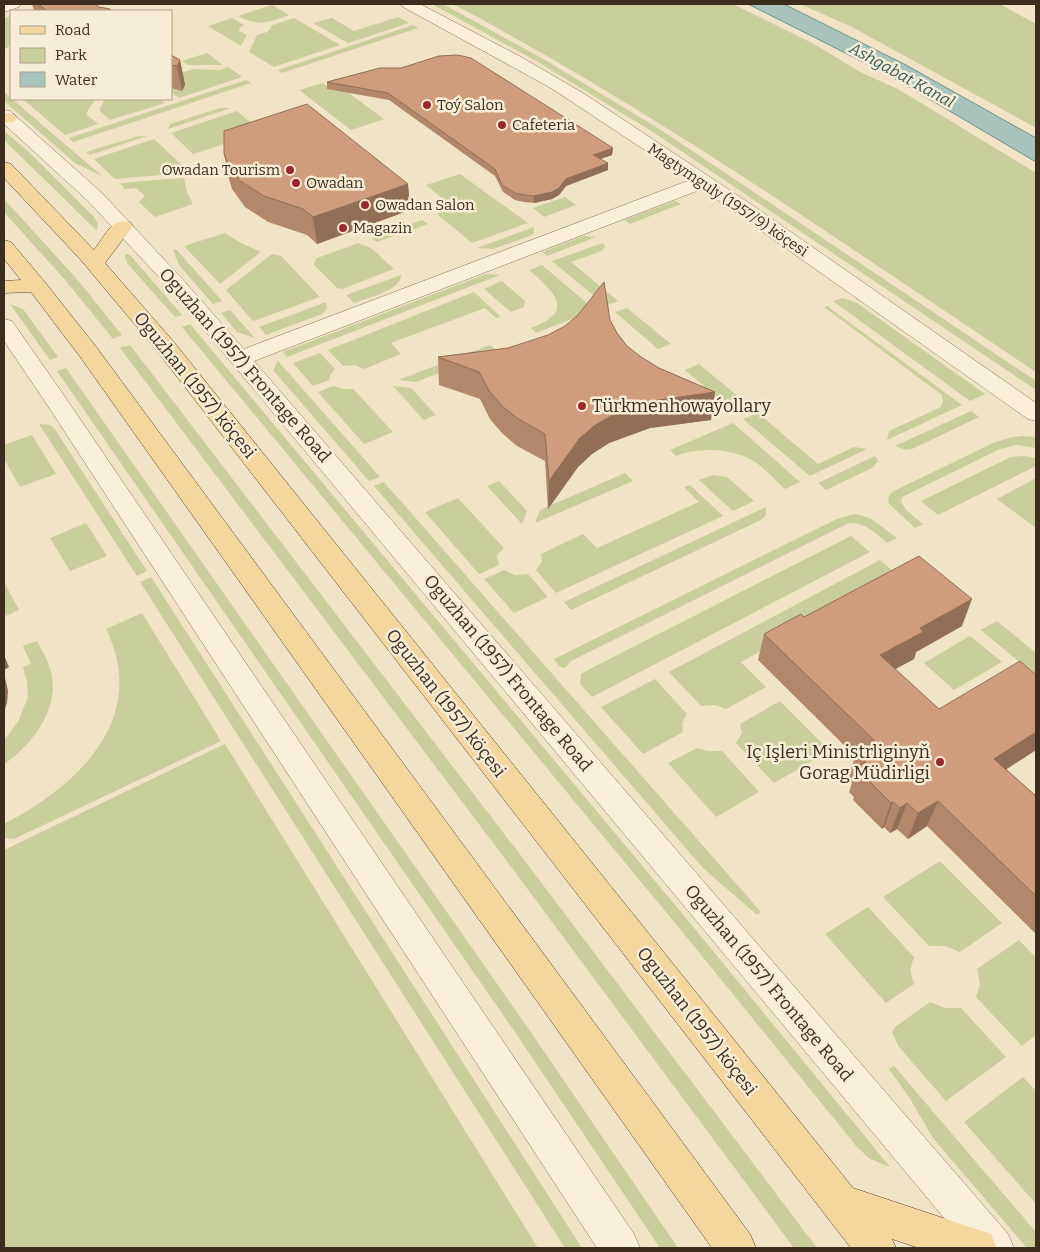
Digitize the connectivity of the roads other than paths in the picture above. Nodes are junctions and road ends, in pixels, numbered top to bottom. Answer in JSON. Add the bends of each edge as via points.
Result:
{"nodes":[{"id":1,"x":13,"y":4,"type":"edge"},
{"id":2,"x":409,"y":4,"type":"edge"},
{"id":3,"x":4,"y":7,"type":"edge"},
{"id":4,"x":5,"y":117,"type":"edge"},
{"id":5,"x":4,"y":168,"type":"edge"},
{"id":6,"x":703,"y":182,"type":"junction"},
{"id":7,"x":123,"y":226,"type":"junction"},
{"id":8,"x":4,"y":246,"type":"edge"},
{"id":9,"x":95,"y":262,"type":"junction"},
{"id":10,"x":37,"y":285,"type":"junction"},
{"id":11,"x":4,"y":288,"type":"edge"},
{"id":12,"x":4,"y":326,"type":"edge"},
{"id":13,"x":240,"y":358,"type":"junction"},
{"id":14,"x":1036,"y":414,"type":"edge"},
{"id":15,"x":841,"y":1203,"type":"junction"},
{"id":16,"x":620,"y":1248,"type":"edge"},
{"id":17,"x":736,"y":1248,"type":"edge"},
{"id":18,"x":876,"y":1248,"type":"edge"},
{"id":19,"x":977,"y":1248,"type":"edge"},
{"id":20,"x":994,"y":1248,"type":"edge"}],
"edges":[{"from":1,"to":3,"type":"street"},
{"from":2,"to":6,"type":"street","name":"Magtymguly (1957/9) köçesi","via":[[577,97]]},
{"from":4,"to":7,"type":"street","name":"Oguzhan (1957) Frontage Road"},
{"from":5,"to":9,"type":"main road","name":"Oguzhan (1957) köçesi"},
{"from":6,"to":13,"type":"street"},
{"from":6,"to":14,"type":"street","name":"Magtymguly (1957/9) köçesi"},
{"from":7,"to":9,"type":"main road"},
{"from":7,"to":13,"type":"street","name":"Oguzhan (1957) Frontage Road"},
{"from":8,"to":10,"type":"main road"},
{"from":9,"to":15,"type":"main road","name":"Oguzhan (1957) köçesi","via":[[165,346]]},
{"from":10,"to":11,"type":"main road"},
{"from":10,"to":17,"type":"main road"},
{"from":12,"to":16,"type":"street"},
{"from":13,"to":20,"type":"street","name":"Oguzhan (1957) Frontage Road"},
{"from":15,"to":18,"type":"main road","name":"Oguzhan (1957) köçesi"},
{"from":15,"to":19,"type":"main road"}]}
